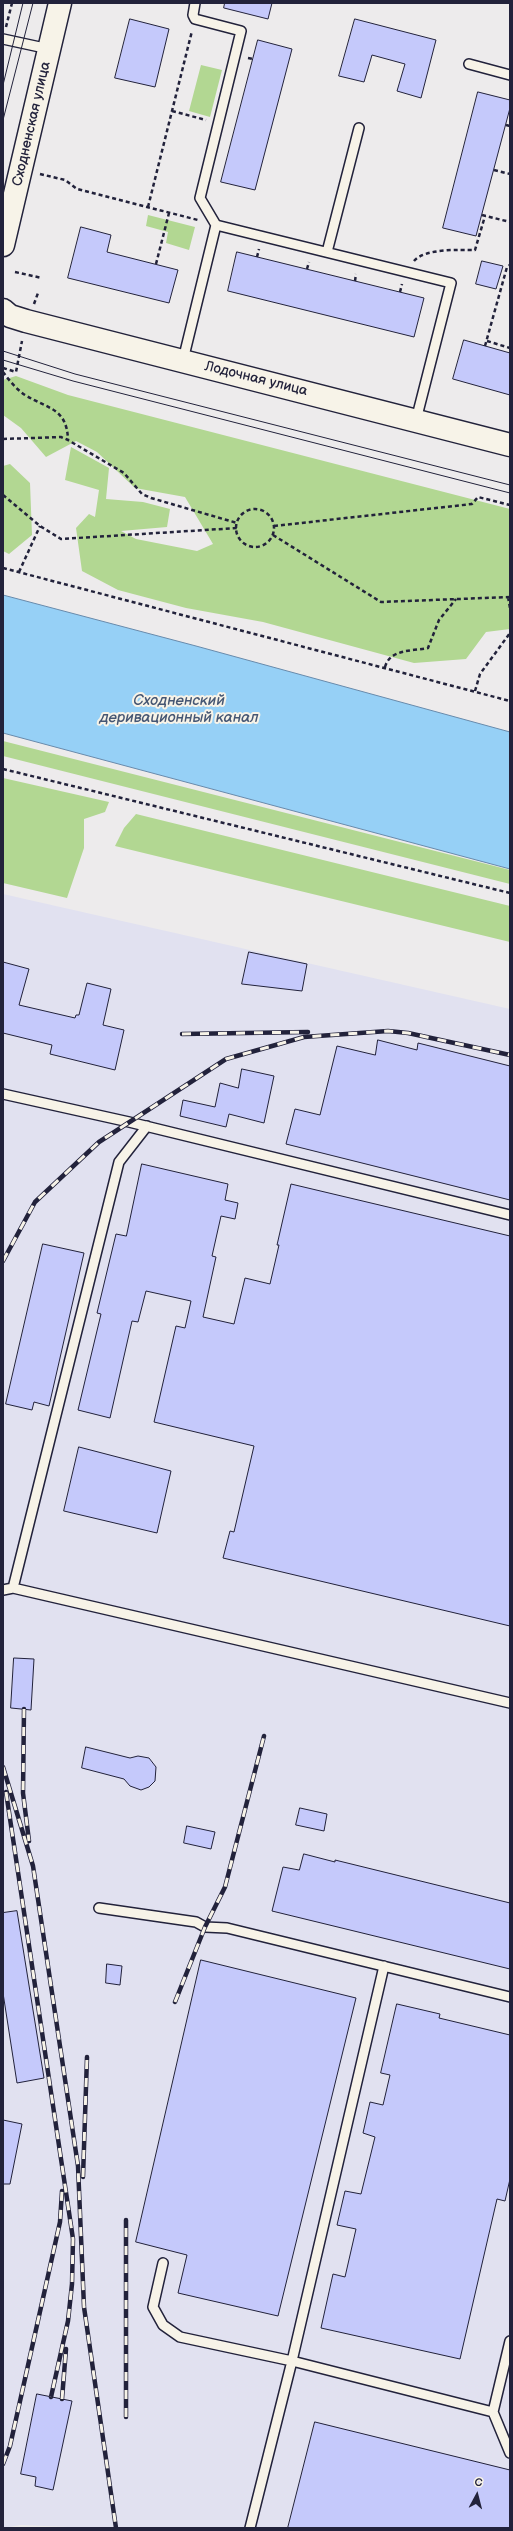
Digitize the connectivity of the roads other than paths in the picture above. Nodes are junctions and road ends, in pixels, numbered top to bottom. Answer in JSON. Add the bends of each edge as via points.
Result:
{"nodes":[{"id":1,"x":60,"y":3,"type":"edge"},
{"id":2,"x":195,"y":3,"type":"edge"},
{"id":3,"x":3,"y":39,"type":"edge"},
{"id":4,"x":50,"y":49,"type":"junction"},
{"id":5,"x":469,"y":64,"type":"dead end"},
{"id":6,"x":510,"y":75,"type":"edge"},
{"id":7,"x":359,"y":128,"type":"dead end"},
{"id":8,"x":216,"y":225,"type":"junction"},
{"id":9,"x":3,"y":245,"type":"edge"},
{"id":10,"x":327,"y":252,"type":"junction"},
{"id":11,"x":3,"y":310,"type":"edge"},
{"id":12,"x":183,"y":360,"type":"junction"},
{"id":13,"x":416,"y":420,"type":"junction"},
{"id":14,"x":510,"y":445,"type":"edge"},
{"id":15,"x":3,"y":1094,"type":"edge"},
{"id":16,"x":147,"y":1126,"type":"junction"},
{"id":17,"x":510,"y":1215,"type":"edge"},
{"id":18,"x":13,"y":1588,"type":"junction"},
{"id":19,"x":3,"y":1590,"type":"edge"},
{"id":20,"x":510,"y":1703,"type":"edge"},
{"id":21,"x":99,"y":1908,"type":"dead end"},
{"id":22,"x":384,"y":1966,"type":"junction"},
{"id":23,"x":510,"y":1997,"type":"edge"},
{"id":24,"x":163,"y":2263,"type":"dead end"},
{"id":25,"x":510,"y":2341,"type":"edge"},
{"id":26,"x":292,"y":2361,"type":"junction"},
{"id":27,"x":492,"y":2412,"type":"junction"},
{"id":28,"x":510,"y":2454,"type":"edge"},
{"id":29,"x":250,"y":2528,"type":"edge"}],
"edges":[{"from":1,"to":4,"type":"street","name":"Сходненская улица"},
{"from":2,"to":8,"type":"lane","via":[[195,19],[241,31],[200,198]]},
{"from":3,"to":4,"type":"lane"},
{"from":4,"to":9,"type":"street","name":"Сходненская улица"},
{"from":5,"to":6,"type":"lane"},
{"from":7,"to":10,"type":"lane"},
{"from":8,"to":10,"type":"lane"},
{"from":8,"to":12,"type":"lane"},
{"from":10,"to":13,"type":"lane","via":[[451,283]]},
{"from":11,"to":12,"type":"street","name":"Лодочная улица","via":[[10,316],[26,322]]},
{"from":12,"to":13,"type":"street","name":"Лодочная улица"},
{"from":13,"to":14,"type":"street","name":"Лодочная улица"},
{"from":15,"to":16,"type":"lane"},
{"from":16,"to":17,"type":"lane"},
{"from":16,"to":18,"type":"lane","via":[[119,1162]]},
{"from":18,"to":19,"type":"lane"},
{"from":18,"to":20,"type":"lane"},
{"from":21,"to":22,"type":"lane","via":[[196,1922],[205,1927],[227,1928]]},
{"from":22,"to":23,"type":"lane"},
{"from":22,"to":26,"type":"lane"},
{"from":24,"to":26,"type":"lane","via":[[153,2307],[163,2325],[180,2337]]},
{"from":25,"to":27,"type":"lane"},
{"from":26,"to":27,"type":"lane"},
{"from":26,"to":29,"type":"lane"},
{"from":27,"to":28,"type":"lane"}]}
